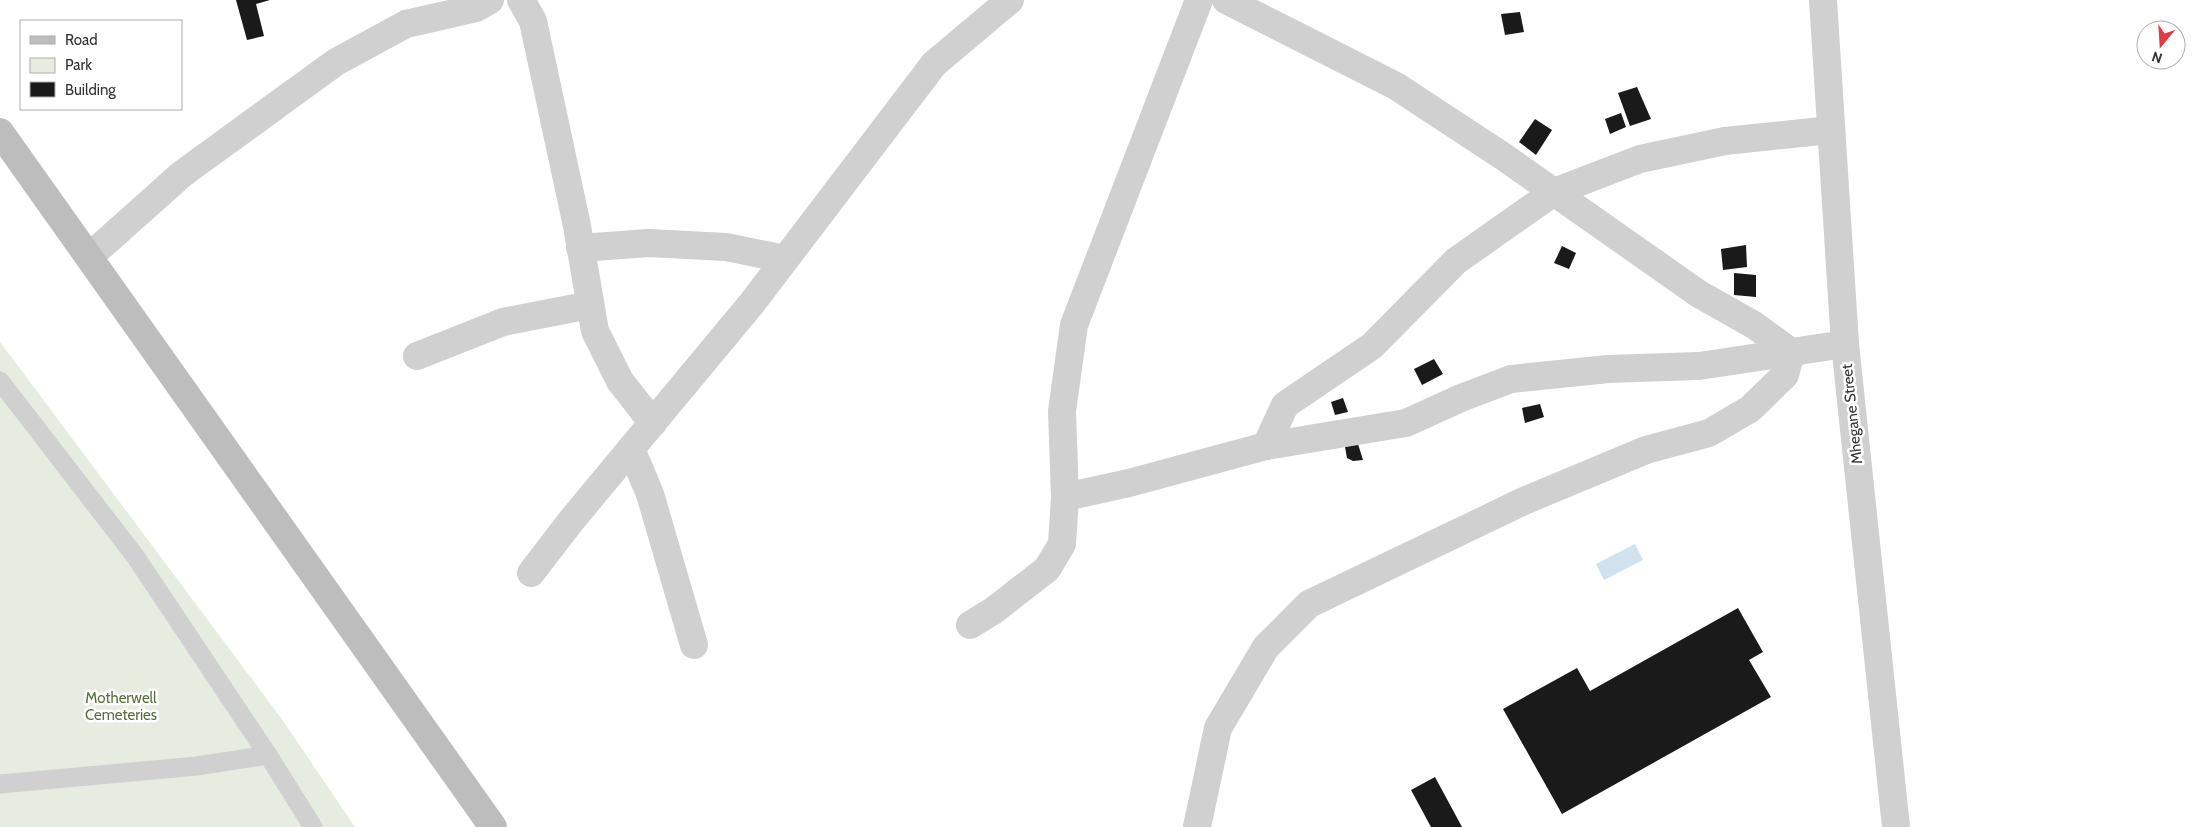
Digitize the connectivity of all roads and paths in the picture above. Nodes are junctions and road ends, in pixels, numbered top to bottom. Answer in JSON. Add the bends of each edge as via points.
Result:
{"nodes":[{"id":1,"x":490,"y":0,"type":"edge"},
{"id":2,"x":521,"y":0,"type":"edge"},
{"id":3,"x":1010,"y":0,"type":"edge"},
{"id":4,"x":1199,"y":0,"type":"edge"},
{"id":5,"x":1226,"y":0,"type":"edge"},
{"id":6,"x":1822,"y":0,"type":"edge"},
{"id":7,"x":1831,"y":130,"type":"junction"},
{"id":8,"x":0,"y":132,"type":"edge"},
{"id":9,"x":1554,"y":192,"type":"junction"},
{"id":10,"x":580,"y":248,"type":"junction"},
{"id":11,"x":89,"y":257,"type":"junction"},
{"id":12,"x":785,"y":259,"type":"junction"},
{"id":13,"x":590,"y":305,"type":"junction"},
{"id":14,"x":1845,"y":344,"type":"junction"},
{"id":15,"x":1791,"y":352,"type":"junction"},
{"id":16,"x":418,"y":356,"type":"dead end"},
{"id":17,"x":0,"y":381,"type":"edge"},
{"id":18,"x":653,"y":423,"type":"junction"},
{"id":19,"x":1266,"y":446,"type":"junction"},
{"id":20,"x":631,"y":449,"type":"junction"},
{"id":21,"x":1065,"y":497,"type":"junction"},
{"id":22,"x":531,"y":573,"type":"dead end"},
{"id":23,"x":970,"y":625,"type":"dead end"},
{"id":24,"x":694,"y":645,"type":"dead end"},
{"id":25,"x":268,"y":755,"type":"junction"},
{"id":26,"x":0,"y":784,"type":"edge"},
{"id":27,"x":313,"y":827,"type":"edge"},
{"id":28,"x":493,"y":827,"type":"edge"},
{"id":29,"x":1197,"y":827,"type":"edge"},
{"id":30,"x":1896,"y":827,"type":"edge"}],
"edges":[{"from":1,"to":11,"type":"street","via":[[476,8],[406,24],[336,62],[182,174]]},
{"from":2,"to":10,"type":"street","via":[[533,20]]},
{"from":3,"to":12,"type":"street","via":[[934,64]]},
{"from":4,"to":21,"type":"street","via":[[1074,325],[1062,410]]},
{"from":5,"to":9,"type":"street","via":[[1396,86]]},
{"from":6,"to":7,"type":"street","name":"Mhegane Street"},
{"from":7,"to":9,"type":"street","via":[[1725,141],[1640,159]]},
{"from":7,"to":14,"type":"street","name":"Mhegane Street"},
{"from":8,"to":11,"type":"main road"},
{"from":9,"to":15,"type":"street","via":[[1699,294],[1754,325]]},
{"from":9,"to":19,"type":"street","via":[[1456,262],[1372,346],[1285,405]]},
{"from":10,"to":12,"type":"street","via":[[649,243],[726,247]]},
{"from":10,"to":13,"type":"street"},
{"from":11,"to":28,"type":"main road"},
{"from":12,"to":18,"type":"street"},
{"from":13,"to":16,"type":"street","via":[[503,322]]},
{"from":13,"to":18,"type":"street","via":[[595,331],[620,381]]},
{"from":14,"to":15,"type":"street"},
{"from":14,"to":30,"type":"street","name":"Mhegane Street"},
{"from":15,"to":19,"type":"street","via":[[1699,366],[1608,369],[1511,379],[1406,423]]},
{"from":15,"to":29,"type":"street","via":[[1785,375],[1750,409],[1709,433],[1646,450],[1524,501],[1309,604],[1266,647],[1218,728]]},
{"from":17,"to":25,"type":"lane","via":[[135,556]]},
{"from":18,"to":20,"type":"street"},
{"from":19,"to":21,"type":"street"},
{"from":20,"to":22,"type":"street"},
{"from":20,"to":24,"type":"street","via":[[650,494]]},
{"from":21,"to":23,"type":"street","via":[[1062,544],[1047,569]]},
{"from":25,"to":26,"type":"lane","via":[[197,766]]},
{"from":25,"to":27,"type":"lane"}]}
